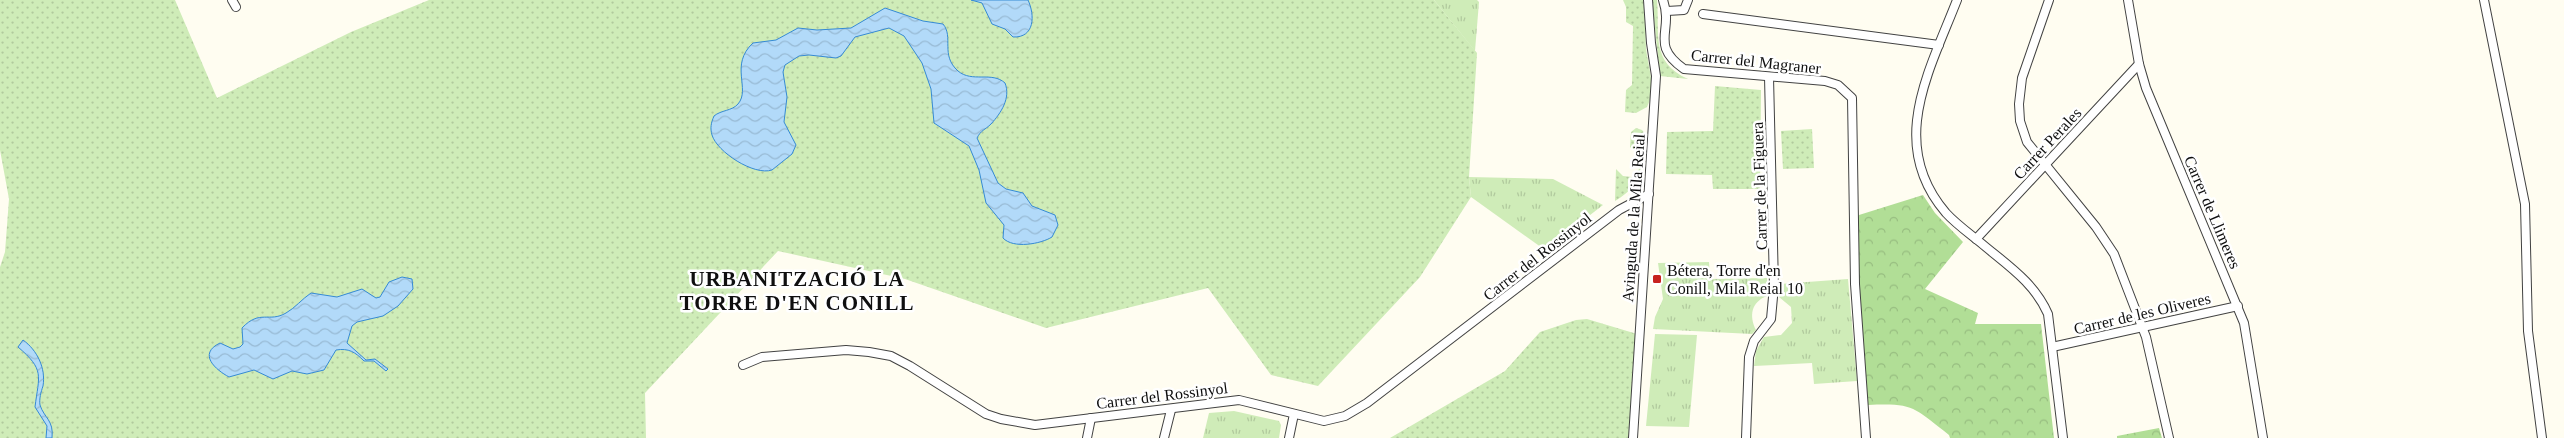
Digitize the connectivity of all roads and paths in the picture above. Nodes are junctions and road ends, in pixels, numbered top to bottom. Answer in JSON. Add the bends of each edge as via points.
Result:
{"nodes":[{"id":1,"x":1648,"y":0,"type":"edge"},
{"id":2,"x":1663,"y":0,"type":"edge"},
{"id":3,"x":1688,"y":0,"type":"edge"},
{"id":4,"x":1957,"y":0,"type":"edge"},
{"id":5,"x":2049,"y":0,"type":"edge"},
{"id":6,"x":2128,"y":0,"type":"edge"},
{"id":7,"x":2484,"y":0,"type":"edge"},
{"id":8,"x":1666,"y":11,"type":"junction"},
{"id":9,"x":1703,"y":14,"type":"dead end"},
{"id":10,"x":1939,"y":45,"type":"junction"},
{"id":11,"x":2138,"y":64,"type":"junction"},
{"id":12,"x":1769,"y":77,"type":"junction"},
{"id":13,"x":2045,"y":166,"type":"junction"},
{"id":14,"x":1649,"y":194,"type":"junction"},
{"id":15,"x":1976,"y":239,"type":"junction"},
{"id":16,"x":2238,"y":306,"type":"junction"},
{"id":17,"x":2142,"y":327,"type":"junction"},
{"id":18,"x":2052,"y":347,"type":"junction"},
{"id":19,"x":742,"y":365,"type":"dead end"},
{"id":20,"x":1171,"y":410,"type":"junction"},
{"id":21,"x":1294,"y":414,"type":"junction"},
{"id":22,"x":1091,"y":418,"type":"junction"},
{"id":23,"x":1087,"y":438,"type":"edge"},
{"id":24,"x":1164,"y":438,"type":"edge"},
{"id":25,"x":1289,"y":438,"type":"edge"},
{"id":26,"x":1633,"y":438,"type":"edge"},
{"id":27,"x":1746,"y":438,"type":"edge"},
{"id":28,"x":1866,"y":438,"type":"edge"},
{"id":29,"x":2063,"y":438,"type":"edge"},
{"id":30,"x":2169,"y":438,"type":"edge"},
{"id":31,"x":2263,"y":438,"type":"edge"},
{"id":32,"x":2542,"y":438,"type":"edge"}],
"edges":[{"from":1,"to":14,"type":"street","name":"Avinguda de la Mila Reial","via":[[1656,76]]},
{"from":2,"to":8,"type":"street"},
{"from":3,"to":8,"type":"street","via":[[1684,10]]},
{"from":4,"to":10,"type":"street"},
{"from":5,"to":13,"type":"street","via":[[2022,78],[2019,104],[2020,121],[2027,142]]},
{"from":6,"to":11,"type":"street","name":"Carrer de Llimeres"},
{"from":7,"to":32,"type":"street","via":[[2525,204],[2528,331]]},
{"from":8,"to":12,"type":"street","name":"Carrer del Magraner","via":[[1667,24],[1663,33],[1667,55],[1684,69]]},
{"from":9,"to":10,"type":"street"},
{"from":10,"to":15,"type":"street","via":[[1921,91],[1915,140],[1929,188],[1947,214]]},
{"from":11,"to":13,"type":"street","name":"Carrer Perales"},
{"from":11,"to":16,"type":"street","name":"Carrer de Llimeres"},
{"from":12,"to":27,"type":"street","name":"Carrer de la Figuera","via":[[1774,293],[1771,319],[1754,341],[1749,357]]},
{"from":12,"to":28,"type":"street","name":"Carrer del Magraner","via":[[1838,84],[1852,98],[1856,284]]},
{"from":13,"to":15,"type":"street","name":"Carrer Perales"},
{"from":13,"to":17,"type":"street","via":[[2114,254]]},
{"from":14,"to":21,"type":"street","name":"Carrer del Rossinyol","via":[[1619,210],[1367,403],[1345,416],[1324,421]]},
{"from":14,"to":26,"type":"street","name":"Avinguda de la Mila Reial"},
{"from":15,"to":18,"type":"street","via":[[2029,282],[2041,297],[2048,314]]},
{"from":16,"to":17,"type":"street","name":"Carrer de les Oliveres"},
{"from":16,"to":31,"type":"street","name":"Carrer de Llimeres","via":[[2244,323]]},
{"from":17,"to":18,"type":"street","name":"Carrer de les Oliveres"},
{"from":17,"to":30,"type":"street"},
{"from":18,"to":29,"type":"street"},
{"from":19,"to":22,"type":"street","name":"Carrer del Rossinyol","via":[[762,357],[846,350],[869,352],[898,360],[986,414],[1001,419],[1035,425]]},
{"from":20,"to":21,"type":"street","name":"Carrer del Rossinyol","via":[[1239,400]]},
{"from":20,"to":22,"type":"street","name":"Carrer del Rossinyol"},
{"from":20,"to":24,"type":"street"},
{"from":21,"to":25,"type":"street"},
{"from":22,"to":23,"type":"street"}]}
